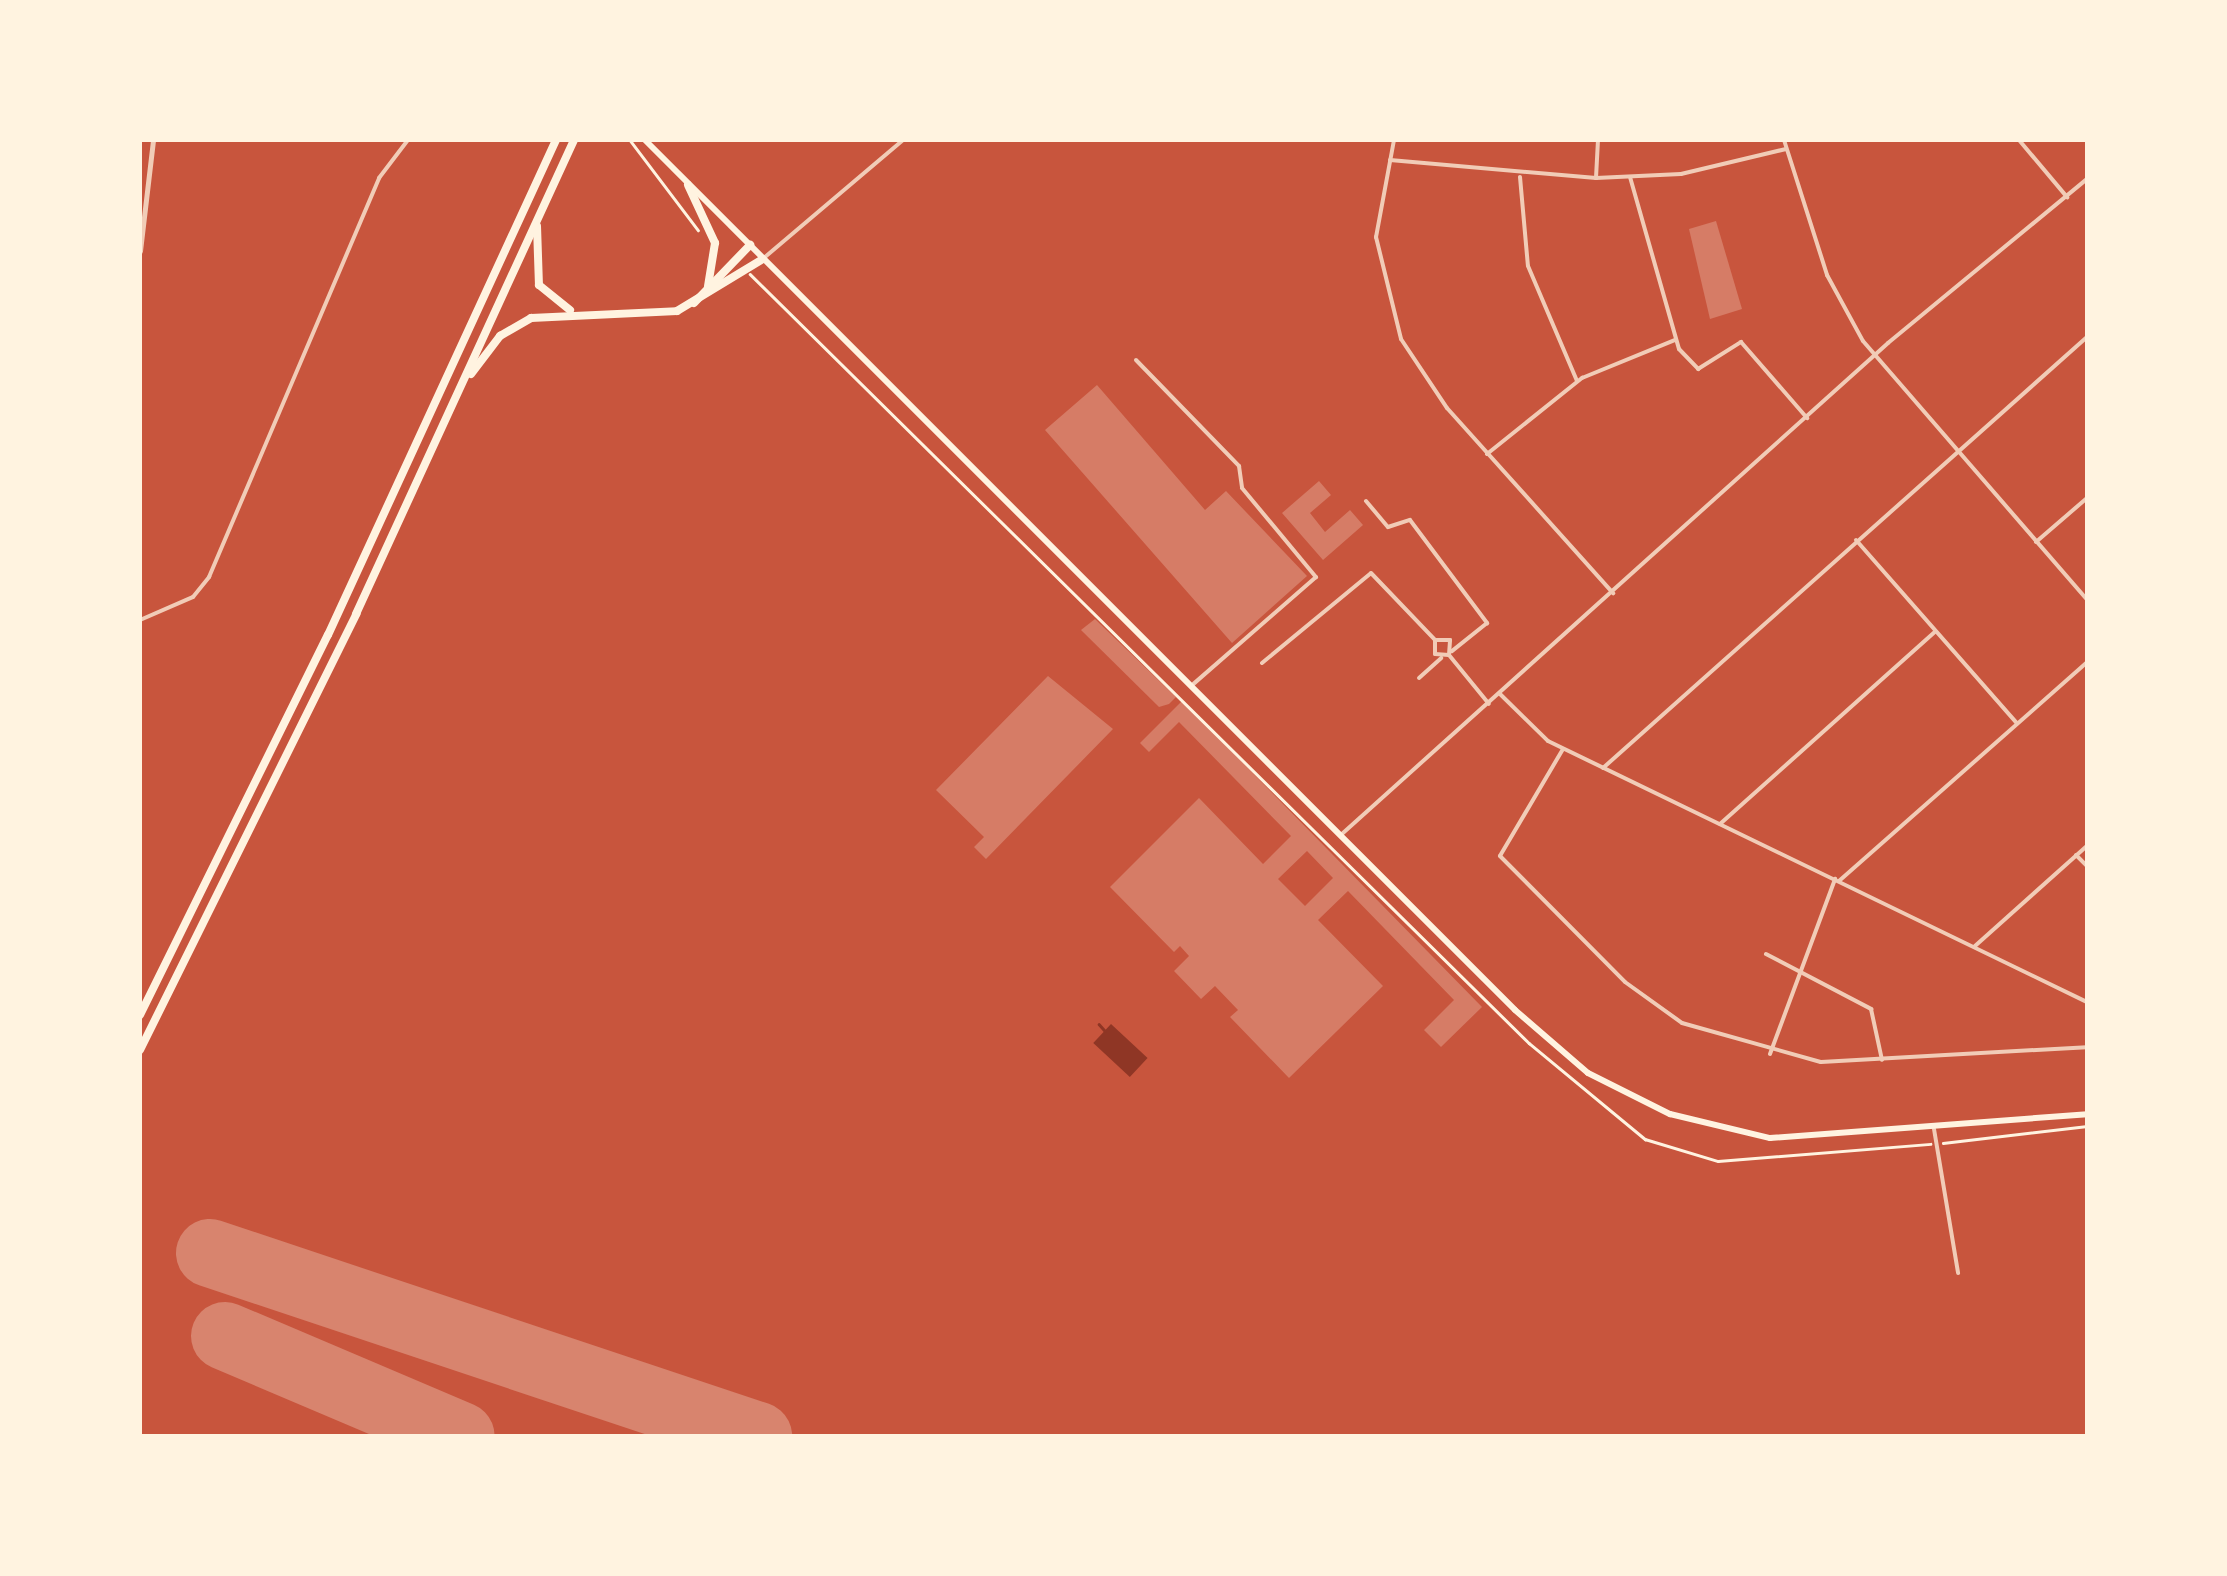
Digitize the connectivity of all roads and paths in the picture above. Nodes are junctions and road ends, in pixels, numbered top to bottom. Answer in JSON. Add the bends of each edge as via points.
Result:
{"nodes":[{"id":1,"x":153,"y":140,"type":"edge"},
{"id":2,"x":556,"y":140,"type":"edge"},
{"id":3,"x":574,"y":140,"type":"edge"},
{"id":4,"x":630,"y":140,"type":"edge"},
{"id":5,"x":645,"y":140,"type":"edge"},
{"id":6,"x":902,"y":140,"type":"edge"},
{"id":7,"x":1394,"y":140,"type":"edge"},
{"id":8,"x":1598,"y":140,"type":"edge"},
{"id":9,"x":1784,"y":140,"type":"edge"},
{"id":10,"x":2019,"y":140,"type":"edge"},
{"id":11,"x":403,"y":141,"type":"edge"},
{"id":12,"x":1786,"y":149,"type":"junction"},
{"id":13,"x":1388,"y":159,"type":"junction"},
{"id":14,"x":1520,"y":177,"type":"junction"},
{"id":15,"x":1630,"y":177,"type":"junction"},
{"id":16,"x":1596,"y":178,"type":"junction"},
{"id":17,"x":2087,"y":179,"type":"edge"},
{"id":18,"x":688,"y":186,"type":"junction"},
{"id":19,"x":2067,"y":196,"type":"junction"},
{"id":20,"x":537,"y":218,"type":"junction"},
{"id":21,"x":703,"y":238,"type":"dead end"},
{"id":22,"x":750,"y":245,"type":"junction"},
{"id":23,"x":140,"y":252,"type":"edge"},
{"id":24,"x":763,"y":259,"type":"junction"},
{"id":25,"x":735,"y":260,"type":"junction"},
{"id":26,"x":748,"y":273,"type":"junction"},
{"id":27,"x":708,"y":286,"type":"junction"},
{"id":28,"x":690,"y":306,"type":"junction"},
{"id":29,"x":574,"y":311,"type":"junction"},
{"id":30,"x":2087,"y":337,"type":"edge"},
{"id":31,"x":1676,"y":340,"type":"junction"},
{"id":32,"x":1873,"y":356,"type":"junction"},
{"id":33,"x":1136,"y":360,"type":"dead end"},
{"id":34,"x":1577,"y":381,"type":"junction"},
{"id":35,"x":462,"y":385,"type":"junction"},
{"id":36,"x":1806,"y":418,"type":"junction"},
{"id":37,"x":1956,"y":452,"type":"junction"},
{"id":38,"x":1486,"y":454,"type":"junction"},
{"id":39,"x":2087,"y":498,"type":"edge"},
{"id":40,"x":1366,"y":501,"type":"dead end"},
{"id":41,"x":1856,"y":540,"type":"junction"},
{"id":42,"x":2036,"y":542,"type":"junction"},
{"id":43,"x":1613,"y":593,"type":"junction"},
{"id":44,"x":2087,"y":600,"type":"edge"},
{"id":45,"x":140,"y":620,"type":"edge"},
{"id":46,"x":1935,"y":632,"type":"junction"},
{"id":47,"x":1435,"y":640,"type":"junction"},
{"id":48,"x":1447,"y":654,"type":"junction"},
{"id":49,"x":1262,"y":662,"type":"dead end"},
{"id":50,"x":2087,"y":662,"type":"edge"},
{"id":51,"x":1419,"y":678,"type":"dead end"},
{"id":52,"x":1192,"y":686,"type":"junction"},
{"id":53,"x":1500,"y":694,"type":"junction"},
{"id":54,"x":1489,"y":704,"type":"junction"},
{"id":55,"x":2017,"y":723,"type":"junction"},
{"id":56,"x":1563,"y":748,"type":"junction"},
{"id":57,"x":1603,"y":768,"type":"junction"},
{"id":58,"x":1720,"y":824,"type":"junction"},
{"id":59,"x":1342,"y":833,"type":"junction"},
{"id":60,"x":2087,"y":846,"type":"edge"},
{"id":61,"x":2076,"y":855,"type":"junction"},
{"id":62,"x":2087,"y":866,"type":"edge"},
{"id":63,"x":1837,"y":880,"type":"junction"},
{"id":64,"x":1975,"y":946,"type":"junction"},
{"id":65,"x":1766,"y":954,"type":"dead end"},
{"id":66,"x":1796,"y":968,"type":"junction"},
{"id":67,"x":2087,"y":1002,"type":"edge"},
{"id":68,"x":140,"y":1014,"type":"edge"},
{"id":69,"x":2087,"y":1046,"type":"edge"},
{"id":70,"x":140,"y":1050,"type":"edge"},
{"id":71,"x":1770,"y":1054,"type":"junction"},
{"id":72,"x":1882,"y":1060,"type":"junction"},
{"id":73,"x":2087,"y":1114,"type":"edge"},
{"id":74,"x":2087,"y":1126,"type":"edge"},
{"id":75,"x":1934,"y":1129,"type":"junction"},
{"id":76,"x":1936,"y":1144,"type":"junction"},
{"id":77,"x":1958,"y":1272,"type":"dead end"}],
"edges":[{"from":1,"to":23,"type":"street","via":[[153,200]]},
{"from":2,"to":68,"type":"highway","via":[[328,635]]},
{"from":3,"to":20,"type":"highway"},
{"from":4,"to":21,"type":"path"},
{"from":5,"to":18,"type":"main road"},
{"from":6,"to":24,"type":"street"},
{"from":7,"to":13,"type":"street"},
{"from":8,"to":16,"type":"street"},
{"from":9,"to":12,"type":"street"},
{"from":10,"to":19,"type":"street"},
{"from":11,"to":45,"type":"street","via":[[220,558],[193,597]]},
{"from":12,"to":15,"type":"street"},
{"from":12,"to":32,"type":"street","via":[[1827,274]]},
{"from":13,"to":14,"type":"street"},
{"from":13,"to":38,"type":"street","via":[[1376,237],[1394,322],[1430,388]]},
{"from":14,"to":16,"type":"street"},
{"from":14,"to":34,"type":"street","via":[[1528,266]]},
{"from":15,"to":16,"type":"street"},
{"from":15,"to":31,"type":"street"},
{"from":17,"to":19,"type":"street"},
{"from":18,"to":22,"type":"main road"},
{"from":18,"to":27,"type":"highway","via":[[715,243]]},
{"from":19,"to":32,"type":"street"},
{"from":20,"to":29,"type":"highway","via":[[539,285]]},
{"from":20,"to":35,"type":"highway"},
{"from":22,"to":24,"type":"main road"},
{"from":22,"to":25,"type":"highway"},
{"from":24,"to":26,"type":"highway"},
{"from":24,"to":52,"type":"main road"},
{"from":25,"to":26,"type":"path"},
{"from":25,"to":27,"type":"highway"},
{"from":26,"to":28,"type":"highway"},
{"from":26,"to":76,"type":"path","via":[[1530,1043],[1645,1139],[1718,1161]]},
{"from":27,"to":28,"type":"highway"},
{"from":28,"to":29,"type":"highway","via":[[639,317]]},
{"from":29,"to":35,"type":"highway","via":[[515,324]]},
{"from":30,"to":37,"type":"street"},
{"from":31,"to":34,"type":"street"},
{"from":31,"to":36,"type":"street","via":[[1698,369],[1740,342]]},
{"from":32,"to":36,"type":"street"},
{"from":32,"to":37,"type":"street"},
{"from":33,"to":52,"type":"street","via":[[1239,466],[1242,488],[1316,577]]},
{"from":34,"to":38,"type":"street"},
{"from":35,"to":70,"type":"highway"},
{"from":36,"to":43,"type":"street"},
{"from":37,"to":41,"type":"street"},
{"from":37,"to":42,"type":"street"},
{"from":38,"to":43,"type":"street"},
{"from":39,"to":42,"type":"street"},
{"from":40,"to":48,"type":"street","via":[[1388,527],[1410,520],[1487,623]]},
{"from":41,"to":46,"type":"street"},
{"from":41,"to":57,"type":"street"},
{"from":42,"to":44,"type":"street"},
{"from":43,"to":53,"type":"street"},
{"from":46,"to":55,"type":"street"},
{"from":46,"to":58,"type":"street"},
{"from":47,"to":48,"type":"street"},
{"from":47,"to":48,"type":"street","via":[[1446,638]]},
{"from":47,"to":49,"type":"street","via":[[1371,573]]},
{"from":48,"to":51,"type":"street"},
{"from":48,"to":54,"type":"street"},
{"from":50,"to":55,"type":"street"},
{"from":52,"to":59,"type":"main road"},
{"from":53,"to":54,"type":"street"},
{"from":53,"to":56,"type":"street"},
{"from":54,"to":59,"type":"street"},
{"from":55,"to":63,"type":"street"},
{"from":56,"to":57,"type":"street"},
{"from":56,"to":71,"type":"street","via":[[1532,811],[1500,842],[1502,861],[1649,1001]]},
{"from":57,"to":58,"type":"street"},
{"from":58,"to":63,"type":"street"},
{"from":59,"to":75,"type":"main road","via":[[1543,1037],[1640,1101],[1770,1138]]},
{"from":60,"to":61,"type":"street"},
{"from":61,"to":62,"type":"street"},
{"from":61,"to":64,"type":"street"},
{"from":63,"to":64,"type":"street"},
{"from":63,"to":66,"type":"street"},
{"from":64,"to":67,"type":"street"},
{"from":65,"to":66,"type":"street"},
{"from":66,"to":71,"type":"street"},
{"from":66,"to":72,"type":"street","via":[[1871,1009]]},
{"from":69,"to":72,"type":"street"},
{"from":71,"to":72,"type":"street"},
{"from":73,"to":75,"type":"main road"},
{"from":74,"to":76,"type":"path"},
{"from":75,"to":76,"type":"street"},
{"from":76,"to":77,"type":"street"}]}
